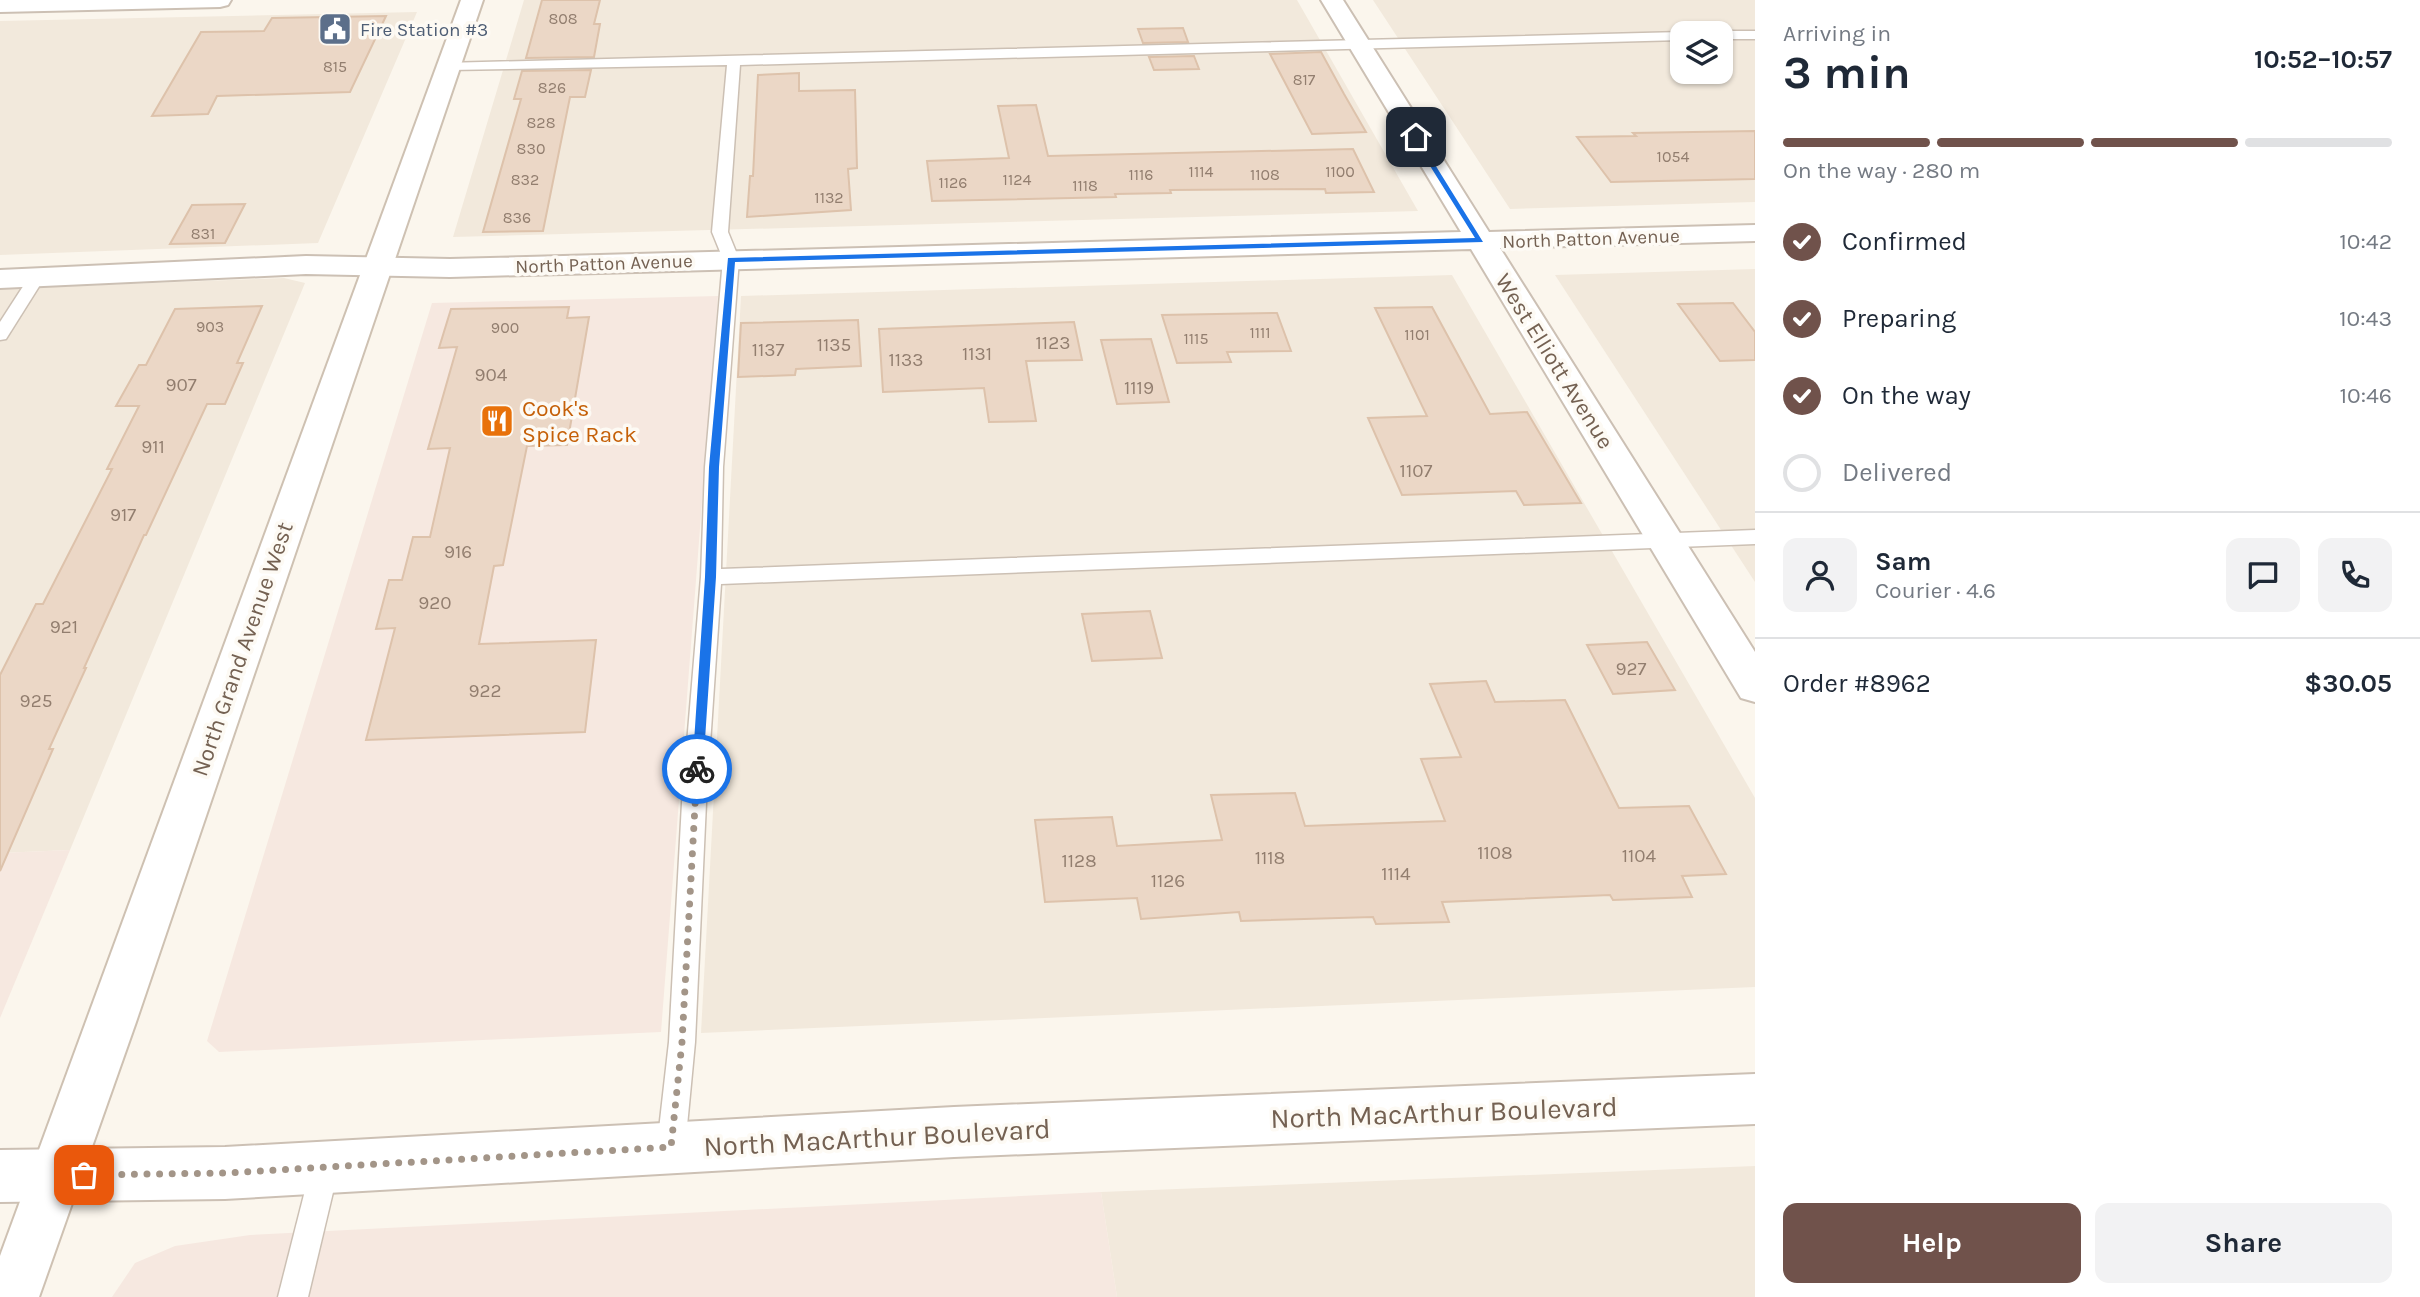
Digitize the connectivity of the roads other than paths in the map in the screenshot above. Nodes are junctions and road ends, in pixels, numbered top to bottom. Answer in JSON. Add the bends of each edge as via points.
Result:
{"nodes":[{"id":1,"x":220,"y":0,"type":"edge"},
{"id":2,"x":472,"y":0,"type":"edge"},
{"id":3,"x":1332,"y":0,"type":"edge"},
{"id":4,"x":0,"y":5,"type":"edge"},
{"id":5,"x":1755,"y":35,"type":"edge"},
{"id":6,"x":1670,"y":36,"type":"edge"},
{"id":7,"x":1733,"y":36,"type":"edge"},
{"id":8,"x":1357,"y":44,"type":"junction"},
{"id":9,"x":734,"y":61,"type":"junction"},
{"id":10,"x":449,"y":66,"type":"junction"},
{"id":11,"x":1755,"y":233,"type":"edge"},
{"id":12,"x":1480,"y":241,"type":"junction"},
{"id":13,"x":731,"y":259,"type":"junction"},
{"id":14,"x":378,"y":265,"type":"junction"},
{"id":15,"x":37,"y":277,"type":"junction"},
{"id":16,"x":0,"y":279,"type":"edge"},
{"id":17,"x":0,"y":335,"type":"edge"},
{"id":18,"x":1755,"y":537,"type":"edge"},
{"id":19,"x":1666,"y":540,"type":"junction"},
{"id":20,"x":711,"y":577,"type":"junction"},
{"id":21,"x":1755,"y":686,"type":"edge"},
{"id":22,"x":1755,"y":1099,"type":"edge"},
{"id":23,"x":671,"y":1147,"type":"junction"},
{"id":24,"x":325,"y":1167,"type":"junction"},
{"id":25,"x":57,"y":1175,"type":"junction"},
{"id":26,"x":0,"y":1176,"type":"edge"},
{"id":27,"x":12,"y":1297,"type":"edge"},
{"id":28,"x":293,"y":1297,"type":"edge"}],
"edges":[{"from":1,"to":4,"type":"street"},
{"from":2,"to":10,"type":"street","name":"North Grand Avenue West"},
{"from":3,"to":8,"type":"street","name":"West Elliott Avenue"},
{"from":5,"to":7,"type":"lane"},
{"from":6,"to":8,"type":"lane"},
{"from":8,"to":9,"type":"lane"},
{"from":8,"to":12,"type":"street","name":"West Elliott Avenue"},
{"from":9,"to":10,"type":"lane"},
{"from":9,"to":13,"type":"lane","via":[[720,232]]},
{"from":10,"to":14,"type":"street","name":"North Grand Avenue West"},
{"from":11,"to":12,"type":"street","name":"North Patton Avenue"},
{"from":12,"to":13,"type":"street","name":"North Patton Avenue"},
{"from":12,"to":19,"type":"street","name":"West Elliott Avenue"},
{"from":13,"to":14,"type":"street","name":"North Patton Avenue","via":[[440,268]]},
{"from":13,"to":20,"type":"lane","via":[[714,467]]},
{"from":14,"to":15,"type":"street","name":"North Patton Avenue"},
{"from":14,"to":25,"type":"street","name":"North Grand Avenue West"},
{"from":15,"to":16,"type":"street","name":"North Patton Avenue"},
{"from":15,"to":17,"type":"lane"},
{"from":18,"to":19,"type":"lane"},
{"from":19,"to":20,"type":"lane"},
{"from":19,"to":21,"type":"street","name":"West Elliott Avenue"},
{"from":20,"to":23,"type":"lane","via":[[682,1042]]},
{"from":22,"to":23,"type":"street","name":"North MacArthur Boulevard"},
{"from":23,"to":24,"type":"street","name":"North MacArthur Boulevard"},
{"from":24,"to":25,"type":"street","name":"North MacArthur Boulevard"},
{"from":24,"to":28,"type":"lane"},
{"from":25,"to":26,"type":"street","name":"North MacArthur Boulevard"},
{"from":25,"to":27,"type":"street","name":"North Grand Avenue West"}]}
